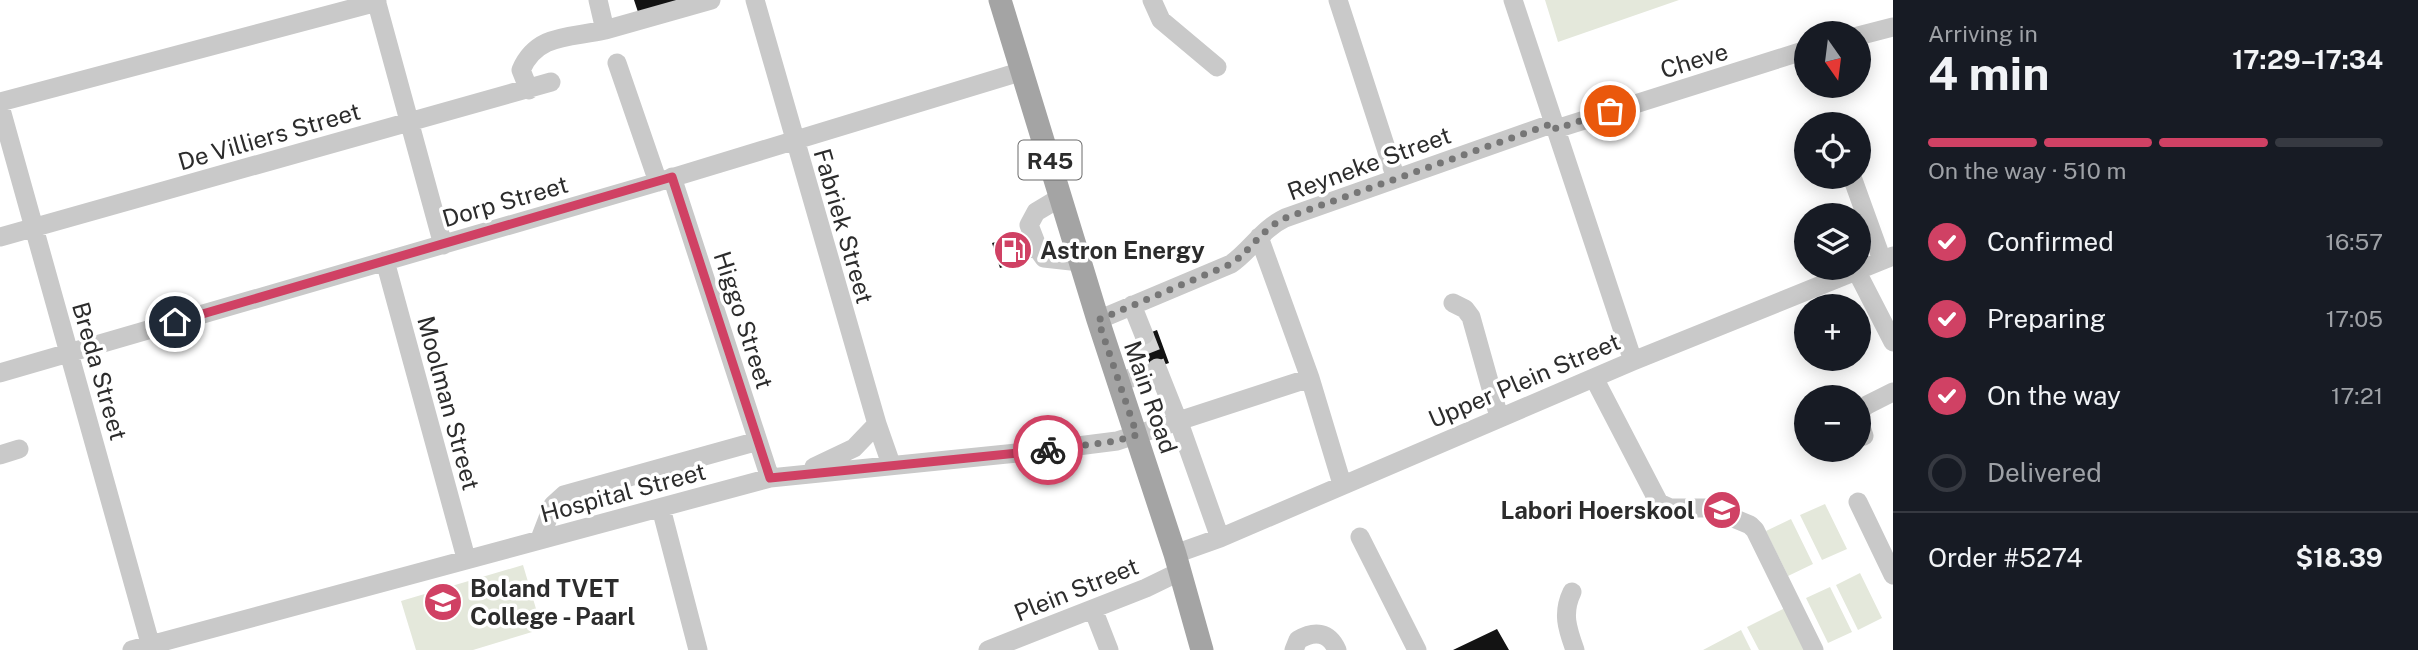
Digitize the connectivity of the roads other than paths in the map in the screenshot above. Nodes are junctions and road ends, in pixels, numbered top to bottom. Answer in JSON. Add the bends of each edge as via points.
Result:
{"nodes":[{"id":1,"x":598,"y":0,"type":"edge"},
{"id":2,"x":711,"y":0,"type":"edge"},
{"id":3,"x":755,"y":0,"type":"edge"},
{"id":4,"x":1000,"y":0,"type":"edge"},
{"id":5,"x":1152,"y":0,"type":"edge"},
{"id":6,"x":1338,"y":0,"type":"edge"},
{"id":7,"x":1513,"y":0,"type":"edge"},
{"id":8,"x":377,"y":1,"type":"edge"},
{"id":9,"x":1893,"y":27,"type":"edge"},
{"id":10,"x":605,"y":30,"type":"junction"},
{"id":11,"x":1871,"y":33,"type":"edge"},
{"id":12,"x":1794,"y":54,"type":"edge"},
{"id":13,"x":617,"y":63,"type":"dead end"},
{"id":14,"x":1217,"y":67,"type":"dead end"},
{"id":15,"x":1023,"y":71,"type":"junction"},
{"id":16,"x":551,"y":82,"type":"dead end"},
{"id":17,"x":528,"y":90,"type":"junction"},
{"id":18,"x":0,"y":104,"type":"edge"},
{"id":19,"x":410,"y":122,"type":"junction"},
{"id":20,"x":1555,"y":126,"type":"junction"},
{"id":21,"x":794,"y":139,"type":"junction"},
{"id":22,"x":665,"y":179,"type":"junction"},
{"id":23,"x":1396,"y":179,"type":"junction"},
{"id":24,"x":1857,"y":189,"type":"edge"},
{"id":25,"x":1061,"y":197,"type":"junction"},
{"id":26,"x":34,"y":227,"type":"junction"},
{"id":27,"x":0,"y":237,"type":"edge"},
{"id":28,"x":1259,"y":237,"type":"junction"},
{"id":29,"x":443,"y":244,"type":"junction"},
{"id":30,"x":1887,"y":258,"type":"edge"},
{"id":31,"x":385,"y":261,"type":"junction"},
{"id":32,"x":1080,"y":262,"type":"junction"},
{"id":33,"x":1831,"y":280,"type":"edge"},
{"id":34,"x":1861,"y":280,"type":"edge"},
{"id":35,"x":1453,"y":303,"type":"dead end"},
{"id":36,"x":1132,"y":305,"type":"junction"},
{"id":37,"x":1098,"y":320,"type":"junction"},
{"id":38,"x":1144,"y":335,"type":"tunnel mouth"},
{"id":39,"x":1893,"y":342,"type":"edge"},
{"id":40,"x":70,"y":352,"type":"junction"},
{"id":41,"x":1633,"y":361,"type":"junction"},
{"id":42,"x":0,"y":373,"type":"edge"},
{"id":43,"x":1310,"y":378,"type":"junction"},
{"id":44,"x":1594,"y":378,"type":"junction"},
{"id":45,"x":1118,"y":381,"type":"junction"},
{"id":46,"x":1893,"y":392,"type":"edge"},
{"id":47,"x":1871,"y":403,"type":"edge"},
{"id":48,"x":1499,"y":417,"type":"junction"},
{"id":49,"x":1178,"y":420,"type":"junction"},
{"id":50,"x":877,"y":424,"type":"junction"},
{"id":51,"x":1137,"y":435,"type":"junction"},
{"id":52,"x":758,"y":441,"type":"junction"},
{"id":53,"x":891,"y":464,"type":"junction"},
{"id":54,"x":798,"y":474,"type":"junction"},
{"id":55,"x":770,"y":478,"type":"junction"},
{"id":56,"x":1342,"y":484,"type":"junction"},
{"id":57,"x":1858,"y":502,"type":"dead end"},
{"id":58,"x":661,"y":508,"type":"junction"},
{"id":59,"x":1360,"y":537,"type":"dead end"},
{"id":60,"x":1220,"y":538,"type":"junction"},
{"id":61,"x":540,"y":539,"type":"junction"},
{"id":62,"x":466,"y":558,"type":"junction"},
{"id":63,"x":1178,"y":562,"type":"junction"},
{"id":64,"x":1893,"y":575,"type":"edge"},
{"id":65,"x":1572,"y":592,"type":"dead end"},
{"id":66,"x":1093,"y":609,"type":"junction"},
{"id":67,"x":145,"y":648,"type":"edge"},
{"id":68,"x":698,"y":650,"type":"edge"},
{"id":69,"x":988,"y":650,"type":"edge"},
{"id":70,"x":1109,"y":650,"type":"edge"},
{"id":71,"x":1202,"y":650,"type":"edge"},
{"id":72,"x":1294,"y":650,"type":"edge"},
{"id":73,"x":1337,"y":650,"type":"edge"},
{"id":74,"x":1417,"y":650,"type":"edge"},
{"id":75,"x":1575,"y":650,"type":"edge"},
{"id":76,"x":1814,"y":650,"type":"edge"}],
"edges":[{"from":1,"to":10,"type":"street"},
{"from":2,"to":10,"type":"street"},
{"from":3,"to":21,"type":"street","name":"Fabriek Street"},
{"from":4,"to":15,"type":"main road","name":"Main Road","number":"R45"},
{"from":5,"to":14,"type":"street","via":[[1161,20]]},
{"from":6,"to":23,"type":"street"},
{"from":7,"to":20,"type":"street"},
{"from":8,"to":18,"type":"street"},
{"from":8,"to":19,"type":"street"},
{"from":9,"to":11,"type":"street"},
{"from":10,"to":17,"type":"street","via":[[554,39],[531,52],[521,70]]},
{"from":12,"to":20,"type":"street","name":"Cheve"},
{"from":13,"to":22,"type":"street","name":"Higgo Street"},
{"from":15,"to":21,"type":"street","name":"Dorp Street"},
{"from":15,"to":25,"type":"main road","name":"Main Road","number":"R45"},
{"from":16,"to":17,"type":"street","name":"De Villiers Street"},
{"from":17,"to":19,"type":"street","name":"De Villiers Street"},
{"from":18,"to":26,"type":"street","name":"Breda Street"},
{"from":19,"to":26,"type":"street","name":"De Villiers Street"},
{"from":19,"to":29,"type":"street"},
{"from":20,"to":23,"type":"street","name":"Reyneke Street"},
{"from":20,"to":41,"type":"street"},
{"from":21,"to":22,"type":"street","name":"Dorp Street"},
{"from":21,"to":50,"type":"street","name":"Fabriek Street"},
{"from":22,"to":29,"type":"street","name":"Dorp Street"},
{"from":22,"to":52,"type":"street","name":"Higgo Street"},
{"from":23,"to":28,"type":"street","name":"Reyneke Street","via":[[1285,218]]},
{"from":24,"to":30,"type":"street"},
{"from":25,"to":32,"type":"main road","name":"Main Road","number":"R45"},
{"from":25,"to":32,"type":"street","via":[[1036,212],[1029,225],[1044,258]]},
{"from":26,"to":27,"type":"street","name":"De Villiers Street"},
{"from":26,"to":40,"type":"street","name":"Breda Street"},
{"from":28,"to":36,"type":"street","name":"Reyneke Street","via":[[1231,264]]},
{"from":28,"to":43,"type":"street"},
{"from":29,"to":31,"type":"street","name":"Dorp Street"},
{"from":31,"to":40,"type":"street","name":"Dorp Street"},
{"from":31,"to":62,"type":"street","name":"Moolman Street"},
{"from":32,"to":37,"type":"main road","name":"Main Road","number":"R45"},
{"from":33,"to":41,"type":"street","name":"Upper Plein Street"},
{"from":34,"to":39,"type":"street"},
{"from":35,"to":48,"type":"street","via":[[1465,309],[1474,324]]},
{"from":36,"to":37,"type":"street","name":"Reyneke Street"},
{"from":36,"to":38,"type":"street"},
{"from":37,"to":45,"type":"main road","name":"Main Road","number":"R45"},
{"from":40,"to":42,"type":"street","name":"Dorp Street"},
{"from":40,"to":67,"type":"street","name":"Breda Street"},
{"from":41,"to":44,"type":"street","name":"Upper Plein Street"},
{"from":43,"to":49,"type":"street","name":"Hospital Street"},
{"from":43,"to":56,"type":"street"},
{"from":44,"to":48,"type":"street","name":"Upper Plein Street"},
{"from":44,"to":76,"type":"street","via":[[1659,503],[1670,508],[1720,511],[1755,530]]},
{"from":45,"to":49,"type":"street","via":[[1157,370]]},
{"from":45,"to":51,"type":"main road","name":"Main Road","number":"R45"},
{"from":46,"to":47,"type":"street"},
{"from":48,"to":56,"type":"street","name":"Upper Plein Street"},
{"from":49,"to":51,"type":"street","name":"Hospital Street"},
{"from":49,"to":60,"type":"street"},
{"from":50,"to":53,"type":"street","name":"Fabriek Street"},
{"from":50,"to":54,"type":"street","via":[[854,449]]},
{"from":51,"to":53,"type":"street","name":"Hospital Street","via":[[1046,450]]},
{"from":51,"to":63,"type":"main road","name":"Main Road","number":"R45"},
{"from":52,"to":55,"type":"street","name":"Higgo Street"},
{"from":52,"to":61,"type":"street","via":[[564,495],[553,505]]},
{"from":53,"to":54,"type":"street","name":"Hospital Street"},
{"from":54,"to":55,"type":"street","name":"Hospital Street"},
{"from":55,"to":58,"type":"street","name":"Hospital Street"},
{"from":56,"to":60,"type":"street","name":"Upper Plein Street"},
{"from":57,"to":64,"type":"street"},
{"from":58,"to":61,"type":"street","name":"Hospital Street"},
{"from":58,"to":68,"type":"street"},
{"from":59,"to":74,"type":"street"},
{"from":60,"to":63,"type":"street","name":"Upper Plein Street"},
{"from":61,"to":62,"type":"street","name":"Hospital Street"},
{"from":62,"to":67,"type":"street","name":"Hospital Street"},
{"from":63,"to":66,"type":"street","name":"Plein Street","via":[[1146,588]]},
{"from":63,"to":71,"type":"main road","name":"Main Road","number":"R45"},
{"from":65,"to":75,"type":"street","via":[[1565,619]]},
{"from":66,"to":69,"type":"street","name":"Plein Street"},
{"from":66,"to":70,"type":"street"},
{"from":72,"to":73,"type":"street","via":[[1298,640],[1320,633]]}]}
